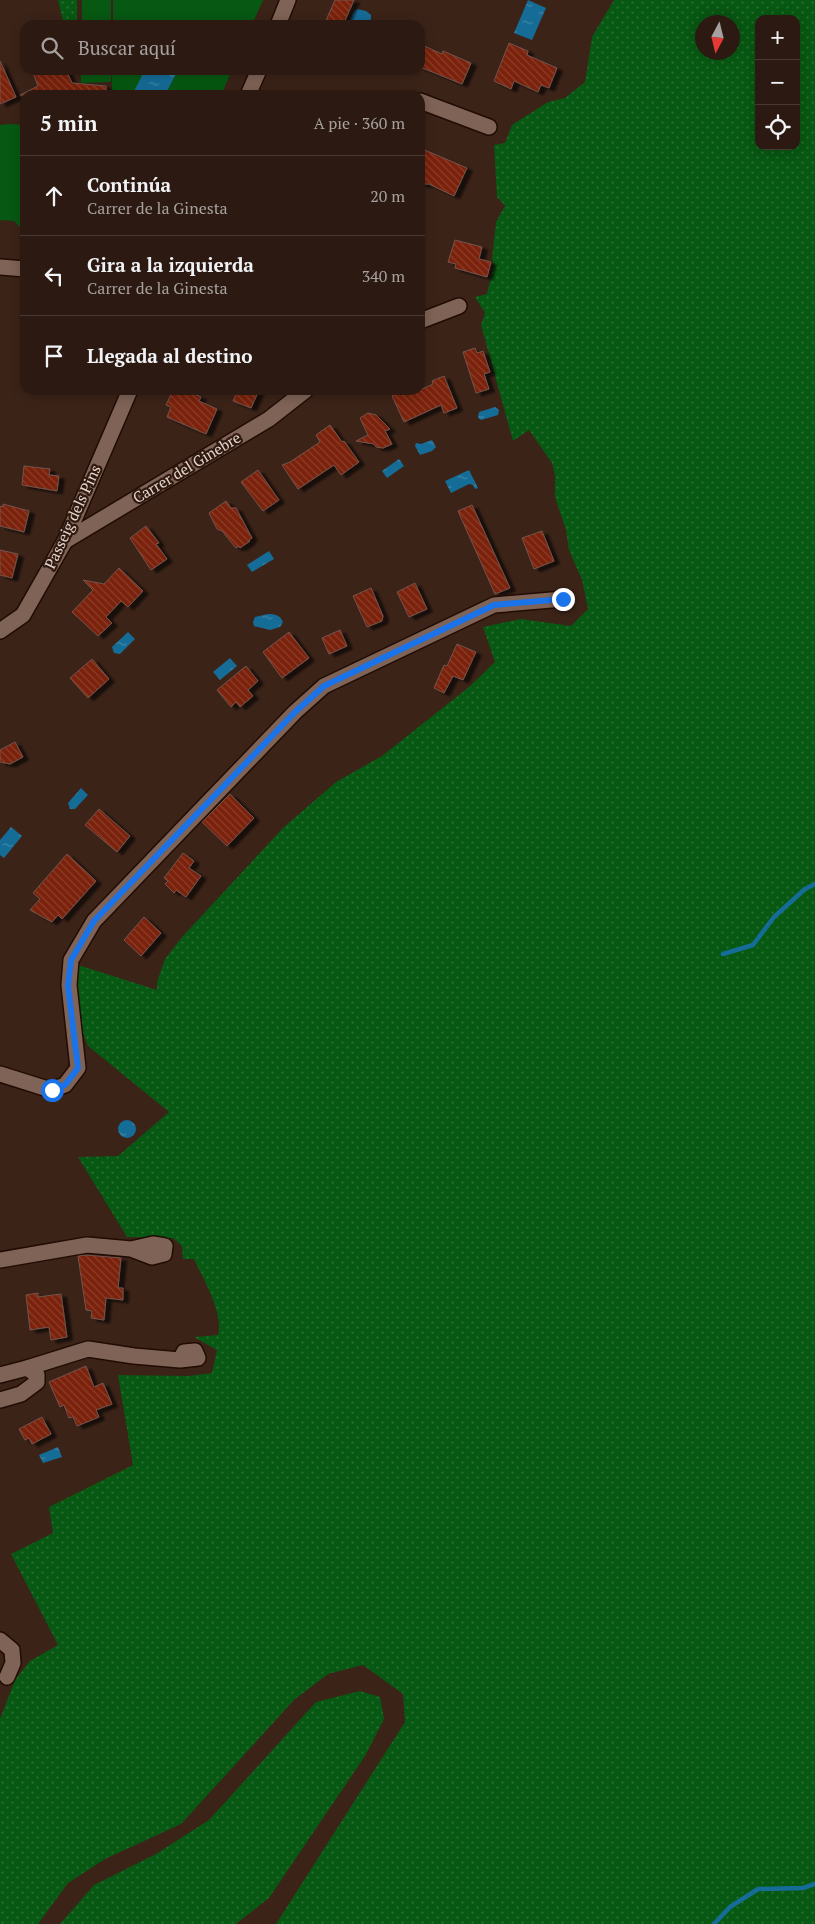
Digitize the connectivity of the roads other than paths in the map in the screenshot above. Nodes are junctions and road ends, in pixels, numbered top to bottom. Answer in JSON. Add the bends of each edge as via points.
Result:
{"nodes":[{"id":1,"x":288,"y":0,"type":"edge"},
{"id":2,"x":280,"y":20,"type":"edge"},
{"id":3,"x":257,"y":75,"type":"edge"},
{"id":4,"x":250,"y":90,"type":"edge"},
{"id":5,"x":425,"y":103,"type":"edge"},
{"id":6,"x":489,"y":127,"type":"dead end"},
{"id":7,"x":0,"y":267,"type":"edge"},
{"id":8,"x":20,"y":269,"type":"edge"},
{"id":9,"x":459,"y":306,"type":"dead end"},
{"id":10,"x":425,"y":319,"type":"edge"},
{"id":11,"x":128,"y":395,"type":"edge"},
{"id":12,"x":300,"y":395,"type":"edge"},
{"id":13,"x":65,"y":541,"type":"junction"},
{"id":14,"x":563,"y":599,"type":"dead end"},
{"id":15,"x":0,"y":631,"type":"edge"},
{"id":16,"x":2,"y":1076,"type":"edge"},
{"id":17,"x":131,"y":1249,"type":"dead end"},
{"id":18,"x":0,"y":1260,"type":"edge"},
{"id":19,"x":180,"y":1360,"type":"dead end"},
{"id":20,"x":27,"y":1368,"type":"junction"},
{"id":21,"x":0,"y":1375,"type":"edge"},
{"id":22,"x":0,"y":1400,"type":"edge"},
{"id":23,"x":0,"y":1640,"type":"edge"},
{"id":24,"x":7,"y":1677,"type":"dead end"}],
"edges":[{"from":1,"to":2,"type":"street"},
{"from":3,"to":4,"type":"street"},
{"from":5,"to":6,"type":"street"},
{"from":7,"to":8,"type":"street"},
{"from":9,"to":10,"type":"street"},
{"from":11,"to":13,"type":"street","name":"Passeig dels Pins"},
{"from":12,"to":13,"type":"street","name":"Carrer del Ginebre","via":[[269,419]]},
{"from":13,"to":15,"type":"street","name":"Passeig dels Pins","via":[[23,615]]},
{"from":14,"to":16,"type":"street","via":[[494,605],[324,686],[295,712],[94,921],[71,960],[68,986],[78,1068],[65,1085],[52,1090]]},
{"from":17,"to":18,"type":"street","via":[[87,1245]]},
{"from":19,"to":20,"type":"street","via":[[88,1349]]},
{"from":20,"to":21,"type":"street"},
{"from":20,"to":22,"type":"street","via":[[37,1375],[37,1382],[21,1394]]},
{"from":23,"to":24,"type":"street","via":[[12,1650],[13,1663]]}]}
